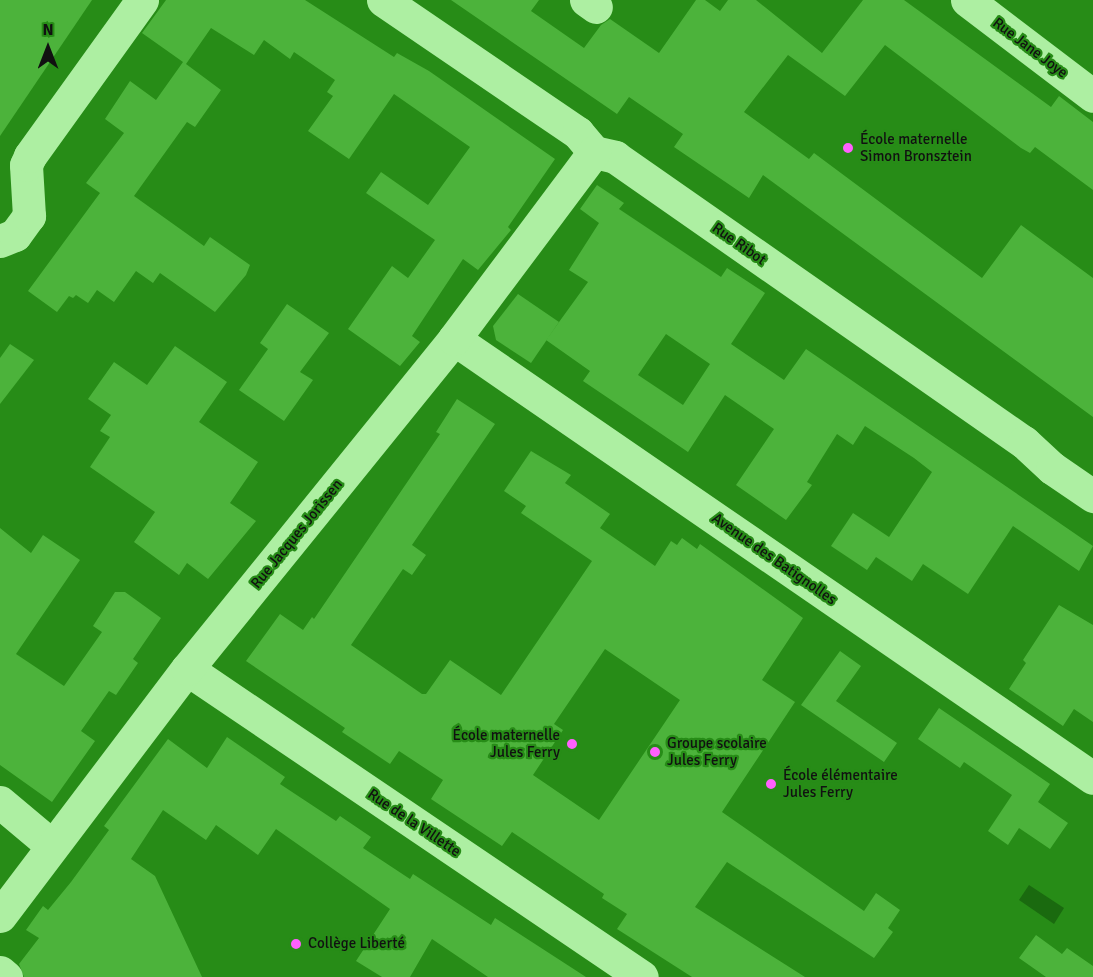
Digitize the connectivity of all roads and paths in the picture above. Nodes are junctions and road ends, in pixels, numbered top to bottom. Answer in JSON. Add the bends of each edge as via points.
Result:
{"nodes":[{"id":1,"x":142,"y":0,"type":"edge"},
{"id":2,"x":383,"y":0,"type":"edge"},
{"id":3,"x":967,"y":0,"type":"edge"},
{"id":4,"x":1093,"y":96,"type":"edge"},
{"id":5,"x":594,"y":152,"type":"junction"},
{"id":6,"x":13,"y":173,"type":"edge"},
{"id":7,"x":0,"y":241,"type":"edge"},
{"id":8,"x":454,"y":339,"type":"junction"},
{"id":9,"x":1093,"y":496,"type":"edge"},
{"id":10,"x":187,"y":669,"type":"junction"},
{"id":11,"x":1093,"y":778,"type":"edge"},
{"id":12,"x":0,"y":802,"type":"edge"},
{"id":13,"x":51,"y":845,"type":"junction"},
{"id":14,"x":0,"y":916,"type":"edge"},
{"id":15,"x":0,"y":972,"type":"edge"},
{"id":16,"x":6,"y":977,"type":"edge"},
{"id":17,"x":642,"y":977,"type":"edge"}],
"edges":[{"from":1,"to":6,"type":"street","via":[[30,156]]},
{"from":2,"to":5,"type":"street","name":"Rue Ribot","via":[[578,133]]},
{"from":3,"to":4,"type":"street","name":"Rue Jane Joye"},
{"from":5,"to":8,"type":"street","name":"Rue Jacques Jorissen"},
{"from":5,"to":9,"type":"street","name":"Rue Ribot","via":[[615,157],[1024,442],[1052,468]]},
{"from":6,"to":7,"type":"street","via":[[29,216],[15,235]]},
{"from":8,"to":10,"type":"street","name":"Rue Jacques Jorissen"},
{"from":8,"to":11,"type":"street","name":"Avenue des Batignolles"},
{"from":10,"to":13,"type":"street","name":"Rue Jacques Jorissen"},
{"from":10,"to":17,"type":"street","name":"Rue de la Villette"},
{"from":12,"to":13,"type":"street"},
{"from":13,"to":14,"type":"street","name":"Rue Jacques Jorissen"},
{"from":15,"to":16,"type":"street"}]}
